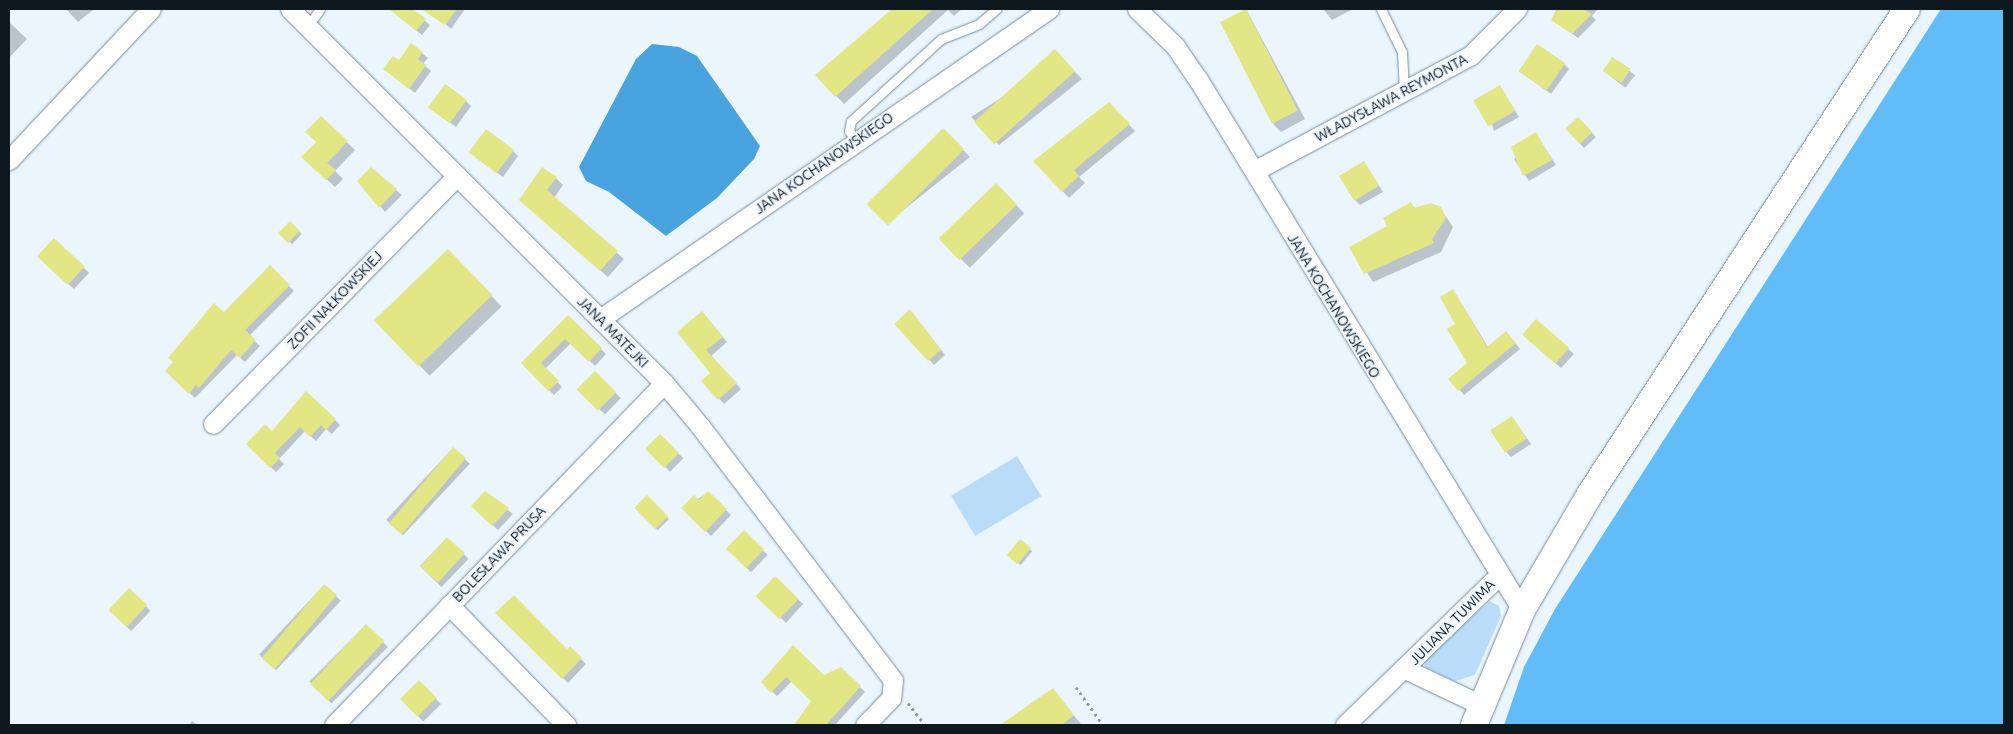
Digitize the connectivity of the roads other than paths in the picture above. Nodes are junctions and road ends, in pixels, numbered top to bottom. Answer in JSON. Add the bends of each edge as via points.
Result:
{"nodes":[{"id":1,"x":152,"y":9,"type":"edge"},
{"id":2,"x":290,"y":9,"type":"edge"},
{"id":3,"x":320,"y":9,"type":"edge"},
{"id":4,"x":996,"y":9,"type":"edge"},
{"id":5,"x":1049,"y":9,"type":"edge"},
{"id":6,"x":1137,"y":9,"type":"edge"},
{"id":7,"x":1381,"y":9,"type":"edge"},
{"id":8,"x":1516,"y":9,"type":"edge"},
{"id":9,"x":1907,"y":9,"type":"edge"},
{"id":10,"x":308,"y":26,"type":"junction"},
{"id":11,"x":1404,"y":93,"type":"junction"},
{"id":12,"x":856,"y":141,"type":"junction"},
{"id":13,"x":9,"y":160,"type":"edge"},
{"id":14,"x":1254,"y":171,"type":"junction"},
{"id":15,"x":457,"y":176,"type":"junction"},
{"id":16,"x":600,"y":319,"type":"junction"},
{"id":17,"x":664,"y":383,"type":"junction"},
{"id":18,"x":213,"y":424,"type":"dead end"},
{"id":19,"x":1498,"y":576,"type":"junction"},
{"id":20,"x":450,"y":605,"type":"junction"},
{"id":21,"x":1522,"y":610,"type":"junction"},
{"id":22,"x":1405,"y":669,"type":"junction"},
{"id":23,"x":1478,"y":715,"type":"edge"},
{"id":24,"x":334,"y":725,"type":"edge"},
{"id":25,"x":566,"y":725,"type":"edge"},
{"id":26,"x":865,"y":725,"type":"edge"},
{"id":27,"x":1345,"y":725,"type":"edge"}],
"edges":[{"from":1,"to":13,"type":"street"},
{"from":2,"to":10,"type":"street","name":"JANA MATEJKI"},
{"from":3,"to":10,"type":"lane"},
{"from":4,"to":12,"type":"lane","via":[[979,24],[941,39],[851,121],[849,130]]},
{"from":5,"to":12,"type":"street","name":"JANA KOCHANOWSKIEGO"},
{"from":6,"to":14,"type":"street","name":"JANA KOCHANOWSKIEGO","via":[[1175,46]]},
{"from":7,"to":11,"type":"lane","via":[[1402,52]]},
{"from":8,"to":11,"type":"street","name":"WŁADYSŁAWA REYMONTA","via":[[1483,47]]},
{"from":9,"to":21,"type":"main road","via":[[1590,494]]},
{"from":10,"to":15,"type":"street","name":"JANA MATEJKI"},
{"from":11,"to":14,"type":"street","name":"WŁADYSŁAWA REYMONTA"},
{"from":12,"to":16,"type":"street","name":"JANA KOCHANOWSKIEGO"},
{"from":14,"to":19,"type":"street","name":"JANA KOCHANOWSKIEGO"},
{"from":15,"to":16,"type":"street","name":"JANA MATEJKI"},
{"from":15,"to":18,"type":"street","name":"ZOFII NAŁKOWSKIEJ"},
{"from":16,"to":17,"type":"street","name":"JANA MATEJKI"},
{"from":17,"to":20,"type":"street","name":"BOLESŁAWA PRUSA"},
{"from":17,"to":26,"type":"street","name":"JANA MATEJKI","via":[[894,687]]},
{"from":19,"to":21,"type":"street","name":"JANA KOCHANOWSKIEGO"},
{"from":19,"to":22,"type":"street","name":"JULIANA TUWIMA"},
{"from":20,"to":24,"type":"street","name":"BOLESŁAWA PRUSA"},
{"from":20,"to":25,"type":"street"},
{"from":21,"to":23,"type":"main road"},
{"from":22,"to":23,"type":"street","name":"JULIANA TUWIMA"},
{"from":22,"to":27,"type":"street","name":"JULIANA TUWIMA"}]}
